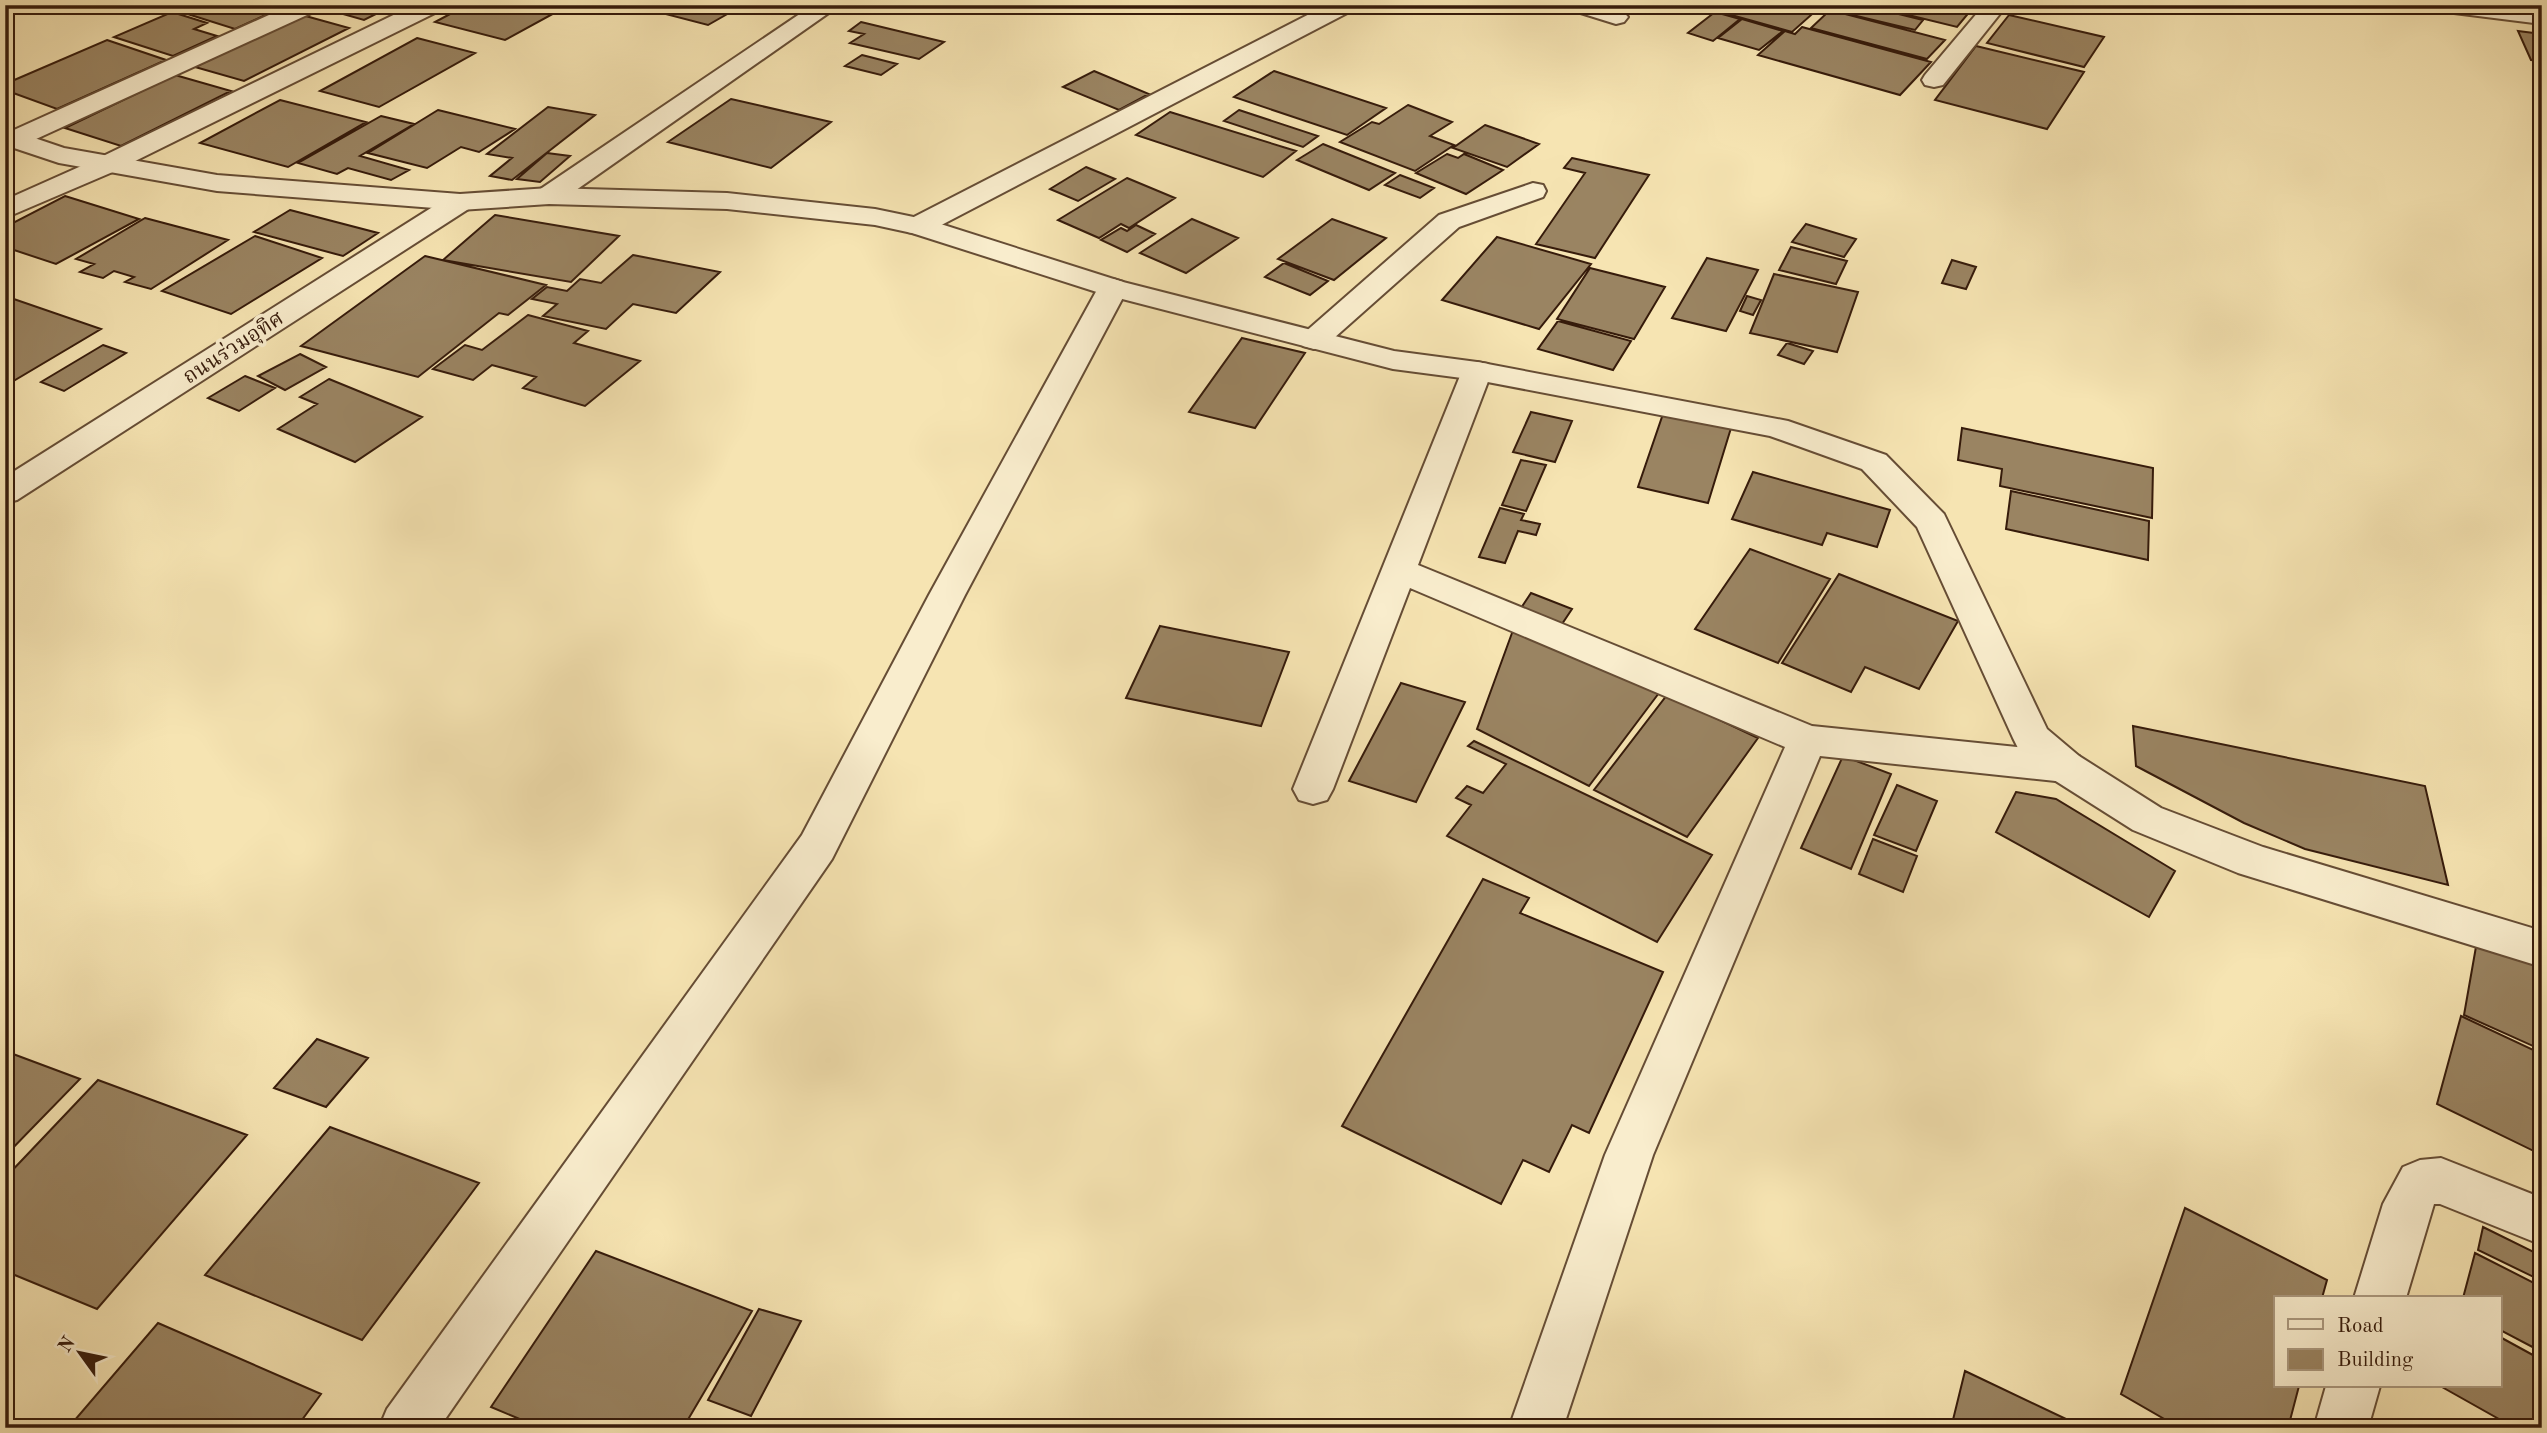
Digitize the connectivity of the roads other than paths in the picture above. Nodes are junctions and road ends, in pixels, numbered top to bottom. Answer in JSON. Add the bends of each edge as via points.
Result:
{"nodes":[{"id":1,"x":310,"y":5,"type":"edge"},
{"id":2,"x":433,"y":5,"type":"edge"},
{"id":3,"x":829,"y":5,"type":"edge"},
{"id":4,"x":1345,"y":5,"type":"edge"},
{"id":5,"x":1579,"y":5,"type":"edge"},
{"id":6,"x":1996,"y":5,"type":"edge"},
{"id":7,"x":2446,"y":5,"type":"edge"},
{"id":8,"x":1616,"y":17,"type":"dead end"},
{"id":9,"x":2542,"y":17,"type":"edge"},
{"id":10,"x":1934,"y":80,"type":"dead end"},
{"id":11,"x":10,"y":138,"type":"edge"},
{"id":12,"x":106,"y":165,"type":"junction"},
{"id":13,"x":1533,"y":191,"type":"dead end"},
{"id":14,"x":549,"y":196,"type":"junction"},
{"id":15,"x":460,"y":202,"type":"junction"},
{"id":16,"x":5,"y":210,"type":"edge"},
{"id":17,"x":918,"y":226,"type":"junction"},
{"id":18,"x":1113,"y":288,"type":"junction"},
{"id":19,"x":1314,"y":340,"type":"junction"},
{"id":20,"x":1477,"y":371,"type":"junction"},
{"id":21,"x":5,"y":492,"type":"edge"},
{"id":22,"x":1398,"y":570,"type":"junction"},
{"id":23,"x":1807,"y":740,"type":"junction"},
{"id":24,"x":2065,"y":767,"type":"junction"},
{"id":25,"x":1313,"y":789,"type":"dead end"},
{"id":26,"x":2542,"y":949,"type":"edge"},
{"id":27,"x":2542,"y":1222,"type":"edge"},
{"id":28,"x":2381,"y":1296,"type":"edge"},
{"id":29,"x":2352,"y":1388,"type":"edge"},
{"id":30,"x":406,"y":1428,"type":"edge"},
{"id":31,"x":1536,"y":1428,"type":"edge"},
{"id":32,"x":2341,"y":1428,"type":"edge"}],
"edges":[{"from":1,"to":11,"type":"street"},
{"from":2,"to":12,"type":"street"},
{"from":3,"to":14,"type":"street"},
{"from":4,"to":17,"type":"street"},
{"from":5,"to":8,"type":"street"},
{"from":6,"to":10,"type":"street"},
{"from":7,"to":9,"type":"street"},
{"from":11,"to":12,"type":"street"},
{"from":12,"to":15,"type":"street","via":[[217,183]]},
{"from":12,"to":16,"type":"street"},
{"from":13,"to":19,"type":"street","via":[[1449,221]]},
{"from":14,"to":15,"type":"street"},
{"from":14,"to":17,"type":"street","via":[[727,201]]},
{"from":15,"to":21,"type":"street","name":"ถนนร่วมอุทิศ"},
{"from":17,"to":18,"type":"street"},
{"from":18,"to":19,"type":"street"},
{"from":18,"to":30,"type":"street","via":[[817,847]]},
{"from":19,"to":20,"type":"street","via":[[1393,360]]},
{"from":20,"to":22,"type":"street"},
{"from":20,"to":24,"type":"street","via":[[1777,428],[1874,462],[1932,522],[2032,738]]},
{"from":22,"to":23,"type":"street"},
{"from":22,"to":25,"type":"street"},
{"from":23,"to":24,"type":"street"},
{"from":23,"to":31,"type":"street","via":[[1629,1155]]},
{"from":24,"to":26,"type":"street","via":[[2147,819],[2253,861]]},
{"from":27,"to":28,"type":"street","via":[[2441,1181],[2420,1183],[2408,1204]]},
{"from":29,"to":32,"type":"street"}]}
